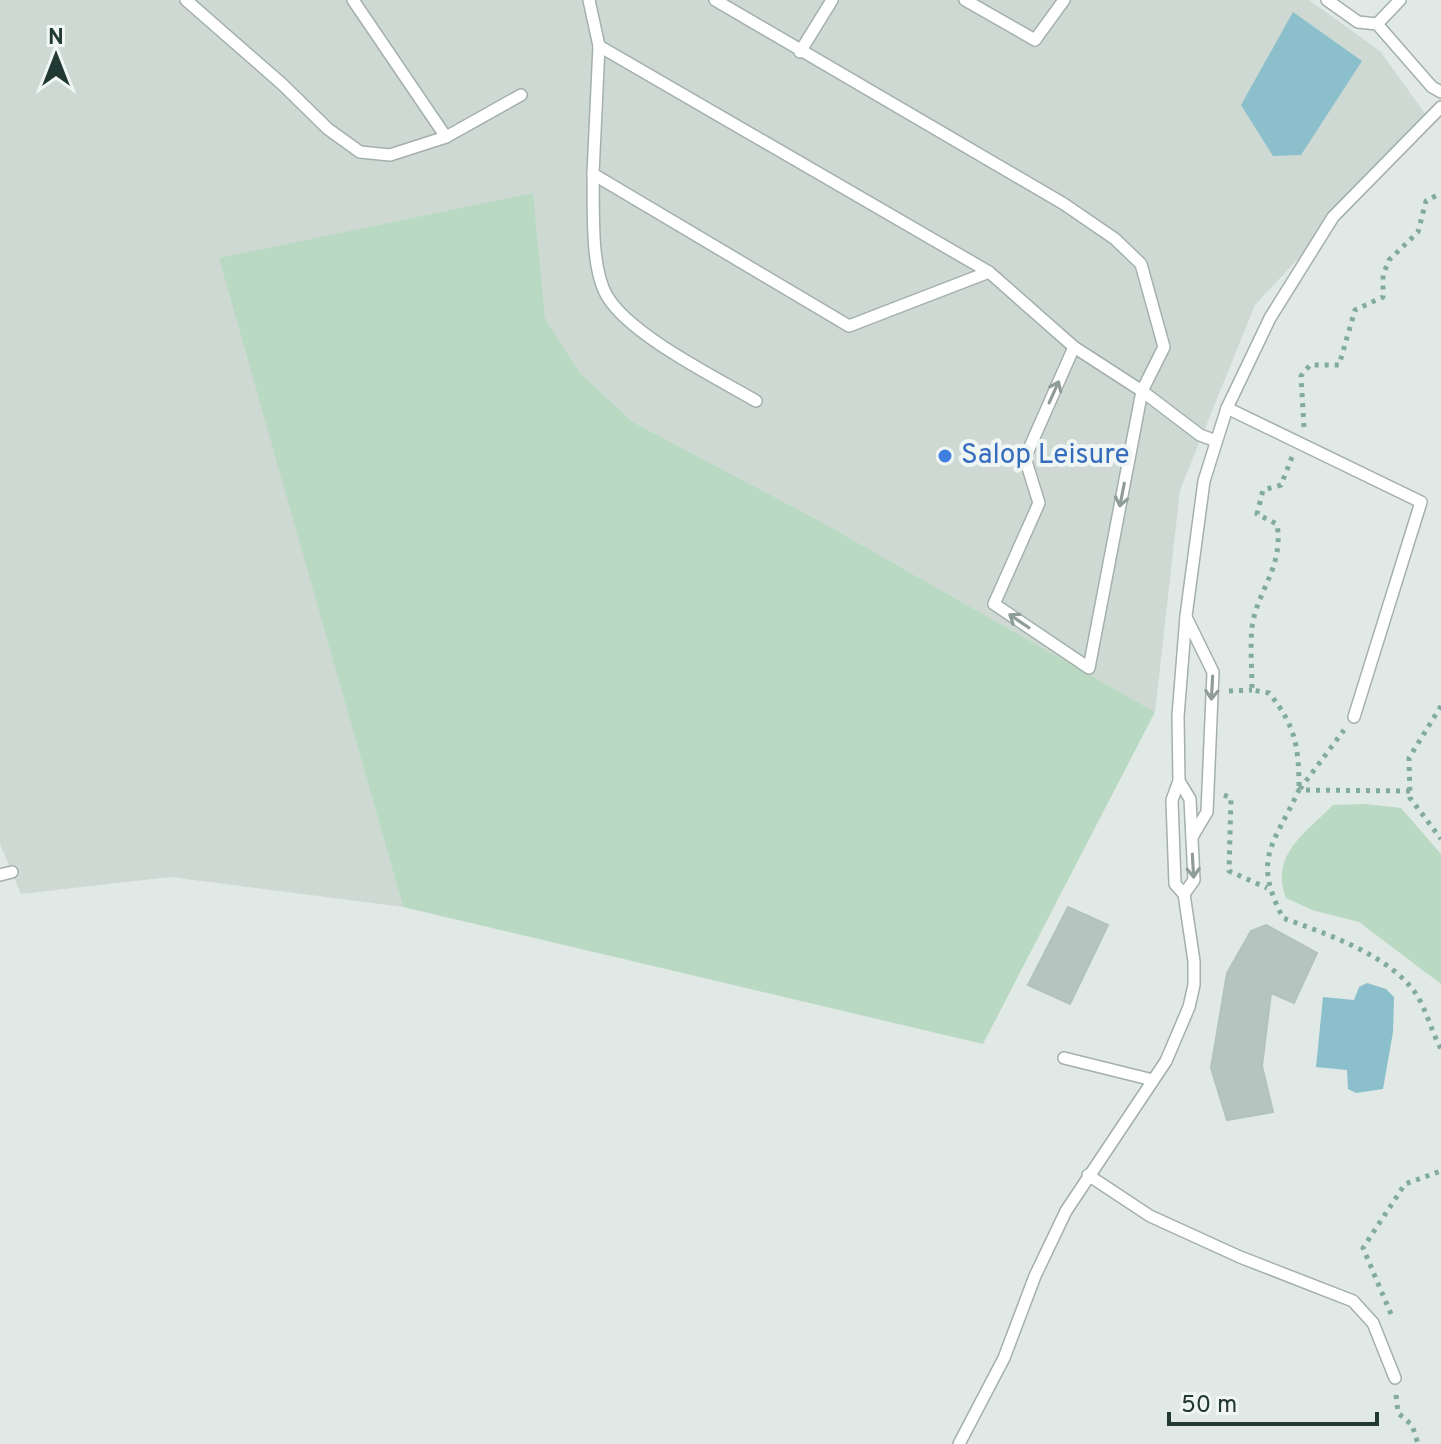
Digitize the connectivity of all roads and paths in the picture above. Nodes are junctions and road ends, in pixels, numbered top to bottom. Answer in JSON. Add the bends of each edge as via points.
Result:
{"nodes":[{"id":1,"x":186,"y":0,"type":"edge"},
{"id":2,"x":353,"y":0,"type":"edge"},
{"id":3,"x":589,"y":0,"type":"edge"},
{"id":4,"x":715,"y":0,"type":"edge"},
{"id":5,"x":832,"y":0,"type":"edge"},
{"id":6,"x":965,"y":0,"type":"edge"},
{"id":7,"x":1064,"y":0,"type":"edge"},
{"id":8,"x":1327,"y":0,"type":"edge"},
{"id":9,"x":1400,"y":0,"type":"edge"},
{"id":10,"x":1377,"y":24,"type":"junction"},
{"id":11,"x":599,"y":46,"type":"junction"},
{"id":12,"x":800,"y":52,"type":"junction"},
{"id":13,"x":1441,"y":92,"type":"edge"},
{"id":14,"x":521,"y":95,"type":"dead end"},
{"id":15,"x":1441,"y":107,"type":"edge"},
{"id":16,"x":446,"y":137,"type":"junction"},
{"id":17,"x":593,"y":174,"type":"junction"},
{"id":18,"x":1441,"y":193,"type":"edge"},
{"id":19,"x":989,"y":272,"type":"junction"},
{"id":20,"x":1074,"y":347,"type":"junction"},
{"id":21,"x":1142,"y":391,"type":"junction"},
{"id":22,"x":756,"y":401,"type":"dead end"},
{"id":23,"x":1227,"y":408,"type":"junction"},
{"id":24,"x":1216,"y":441,"type":"junction"},
{"id":25,"x":1298,"y":444,"type":"junction"},
{"id":26,"x":1186,"y":616,"type":"junction"},
{"id":27,"x":1441,"y":706,"type":"edge"},
{"id":28,"x":1354,"y":717,"type":"joint"},
{"id":29,"x":1179,"y":781,"type":"junction"},
{"id":30,"x":1207,"y":790,"type":"junction"},
{"id":31,"x":1299,"y":790,"type":"junction"},
{"id":32,"x":1410,"y":791,"type":"junction"},
{"id":33,"x":1192,"y":837,"type":"junction"},
{"id":34,"x":1441,"y":839,"type":"edge"},
{"id":35,"x":1267,"y":888,"type":"junction"},
{"id":36,"x":1184,"y":894,"type":"junction"},
{"id":37,"x":1441,"y":1049,"type":"edge"},
{"id":38,"x":1064,"y":1058,"type":"dead end"},
{"id":39,"x":1153,"y":1080,"type":"junction"},
{"id":40,"x":1441,"y":1171,"type":"edge"},
{"id":41,"x":1088,"y":1175,"type":"junction"},
{"id":42,"x":1396,"y":1328,"type":"dead end"},
{"id":43,"x":1395,"y":1378,"type":"joint"},
{"id":44,"x":959,"y":1444,"type":"edge"},
{"id":45,"x":1418,"y":1444,"type":"edge"}],
"edges":[{"from":1,"to":16,"type":"lane","via":[[360,152],[390,155]]},
{"from":2,"to":16,"type":"lane"},
{"from":3,"to":11,"type":"lane"},
{"from":4,"to":12,"type":"lane"},
{"from":5,"to":12,"type":"lane"},
{"from":6,"to":7,"type":"lane","via":[[1035,40]]},
{"from":8,"to":10,"type":"lane","via":[[1358,22]]},
{"from":9,"to":10,"type":"lane"},
{"from":10,"to":13,"type":"lane"},
{"from":11,"to":17,"type":"lane"},
{"from":11,"to":19,"type":"lane"},
{"from":12,"to":21,"type":"lane","via":[[1064,204],[1141,264],[1164,347]]},
{"from":14,"to":16,"type":"lane"},
{"from":15,"to":23,"type":"lane","via":[[1333,217],[1270,318]]},
{"from":17,"to":19,"type":"lane","via":[[849,326]]},
{"from":17,"to":22,"type":"lane","via":[[605,294],[644,333]]},
{"from":18,"to":25,"type":"path","via":[[1426,201],[1418,232],[1389,260],[1383,297],[1355,310],[1339,365],[1310,365],[1301,376],[1305,434]]},
{"from":19,"to":20,"type":"lane"},
{"from":20,"to":21,"type":"lane"},
{"from":21,"to":20,"type":"lane","one_way":true,"via":[[1089,668],[994,604],[1039,503],[1025,458]]},
{"from":21,"to":24,"type":"lane"},
{"from":23,"to":24,"type":"lane"},
{"from":23,"to":25,"type":"lane"},
{"from":24,"to":26,"type":"lane","via":[[1204,481]]},
{"from":25,"to":28,"type":"lane","via":[[1421,502]]},
{"from":25,"to":31,"type":"path","via":[[1281,485],[1263,490],[1257,514],[1277,524],[1280,541],[1253,625],[1252,690],[1269,693],[1291,724]]},
{"from":26,"to":29,"type":"lane"},
{"from":26,"to":30,"type":"lane","one_way":true,"via":[[1213,672]]},
{"from":27,"to":32,"type":"path","via":[[1409,758]]},
{"from":28,"to":31,"type":"path"},
{"from":29,"to":33,"type":"lane","via":[[1190,799]]},
{"from":29,"to":36,"type":"lane","via":[[1172,800],[1173,860],[1175,884]]},
{"from":30,"to":33,"type":"lane","via":[[1207,812]]},
{"from":30,"to":35,"type":"path","via":[[1231,798],[1229,871]]},
{"from":31,"to":32,"type":"path"},
{"from":31,"to":35,"type":"path","via":[[1265,863]]},
{"from":32,"to":34,"type":"path"},
{"from":33,"to":36,"type":"lane","one_way":true,"via":[[1194,880]]},
{"from":35,"to":37,"type":"path","via":[[1283,918],[1345,941],[1383,963],[1417,995]]},
{"from":36,"to":39,"type":"lane","via":[[1194,985],[1177,1040]]},
{"from":38,"to":39,"type":"lane"},
{"from":39,"to":41,"type":"lane"},
{"from":40,"to":42,"type":"path","via":[[1405,1184],[1363,1248]]},
{"from":41,"to":43,"type":"lane","via":[[1150,1216],[1353,1301],[1373,1323]]},
{"from":41,"to":44,"type":"lane","via":[[1048,1247],[1004,1358]]},
{"from":43,"to":45,"type":"path","via":[[1398,1413],[1412,1425]]}]}
